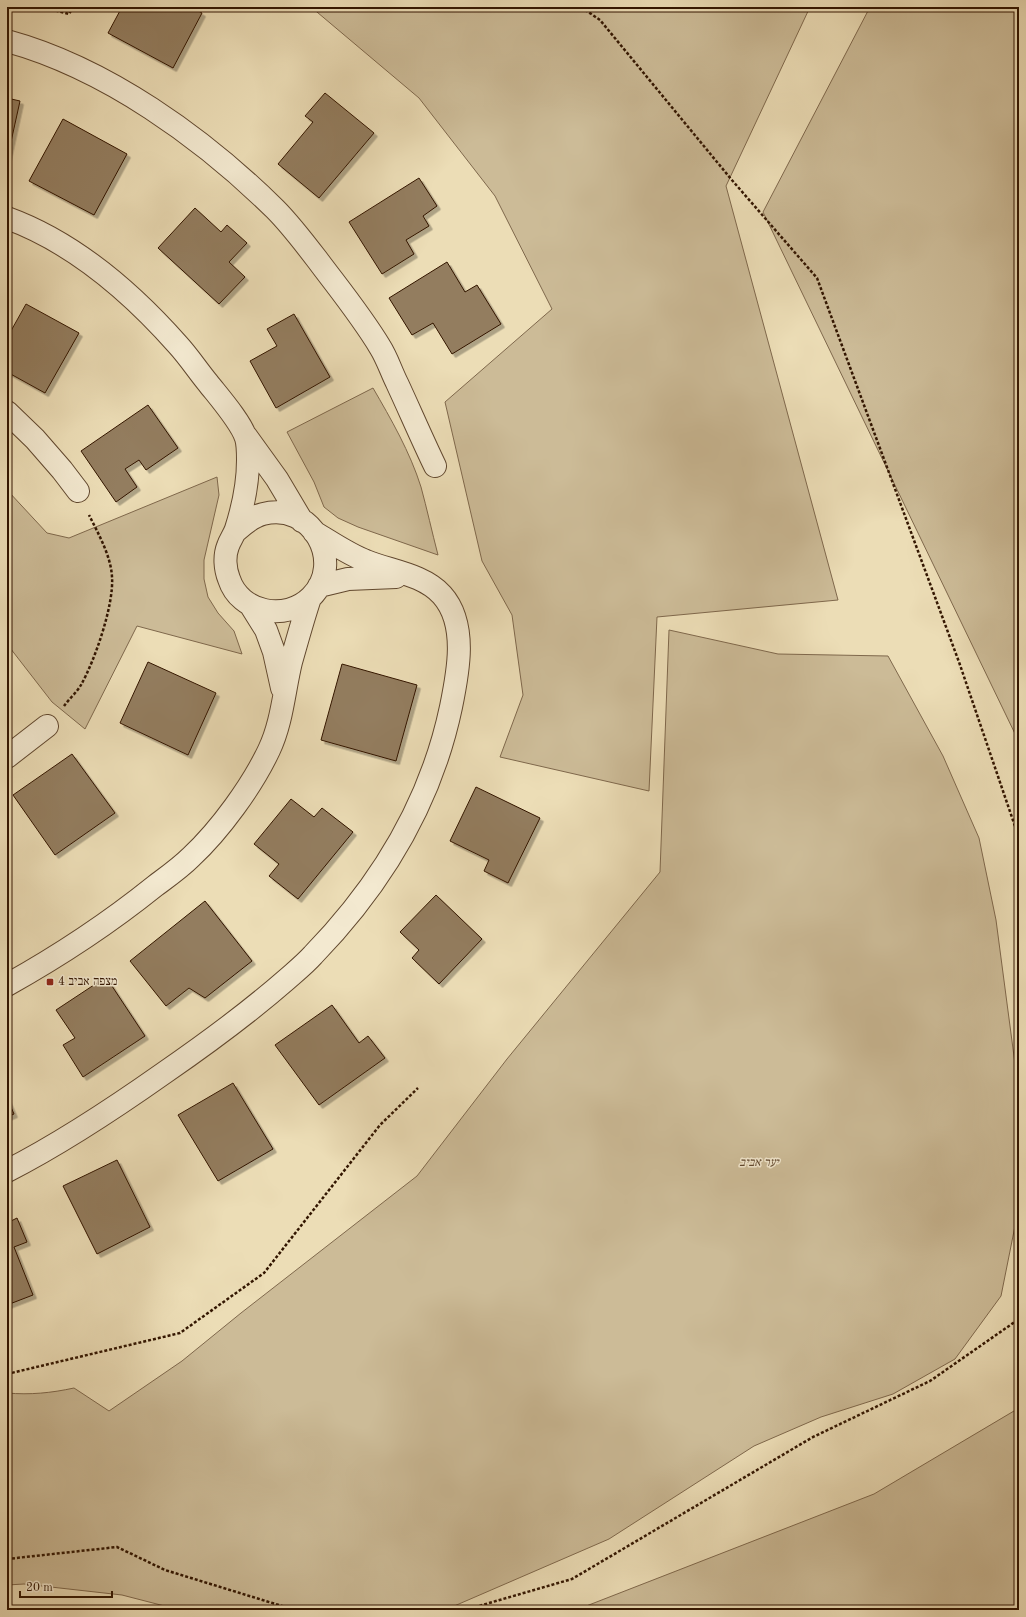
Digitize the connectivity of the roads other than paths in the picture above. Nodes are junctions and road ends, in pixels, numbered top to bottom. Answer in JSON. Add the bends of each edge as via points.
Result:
{"nodes":[{"id":1,"x":7,"y":41,"type":"edge"},
{"id":2,"x":7,"y":218,"type":"edge"},
{"id":3,"x":7,"y":412,"type":"edge"},
{"id":4,"x":241,"y":428,"type":"junction"},
{"id":5,"x":435,"y":466,"type":"dead end"},
{"id":6,"x":78,"y":491,"type":"road end"},
{"id":7,"x":308,"y":526,"type":"junction"},
{"id":8,"x":235,"y":532,"type":"junction"},
{"id":9,"x":413,"y":577,"type":"junction"},
{"id":10,"x":315,"y":592,"type":"junction"},
{"id":11,"x":251,"y":606,"type":"junction"},
{"id":12,"x":284,"y":701,"type":"junction"},
{"id":13,"x":47,"y":726,"type":"road end"},
{"id":14,"x":7,"y":758,"type":"edge"},
{"id":15,"x":7,"y":985,"type":"edge"},
{"id":16,"x":7,"y":1171,"type":"edge"}],
"edges":[{"from":1,"to":5,"type":"street","via":[[76,67],[168,119],[224,163],[276,210],[347,298],[380,348]]},
{"from":2,"to":4,"type":"street","via":[[27,225],[62,245],[99,270],[138,304],[178,345]]},
{"from":3,"to":6,"type":"street","via":[[35,439]]},
{"from":4,"to":7,"type":"street"},
{"from":4,"to":8,"type":"street","via":[[246,438],[248,460],[246,494]]},
{"from":7,"to":8,"type":"street","via":[[296,517],[279,512],[263,514],[248,521]]},
{"from":7,"to":9,"type":"street","via":[[367,562]]},
{"from":7,"to":10,"type":"street","via":[[320,540],[325,556],[324,572]]},
{"from":8,"to":11,"type":"street","via":[[227,547],[226,564],[229,580],[237,595]]},
{"from":9,"to":10,"type":"street","via":[[348,579]]},
{"from":9,"to":16,"type":"street","via":[[442,595],[453,614],[458,634],[459,657],[444,738],[429,782],[405,832],[382,870],[347,918],[312,957],[255,1007],[109,1112],[46,1152]]},
{"from":10,"to":11,"type":"street","via":[[298,607],[283,612],[266,611]]},
{"from":10,"to":12,"type":"street","via":[[291,662]]},
{"from":11,"to":12,"type":"street","via":[[266,630],[274,652]]},
{"from":12,"to":15,"type":"street","via":[[269,750],[252,781],[191,858],[92,934]]},
{"from":13,"to":14,"type":"street"}]}
